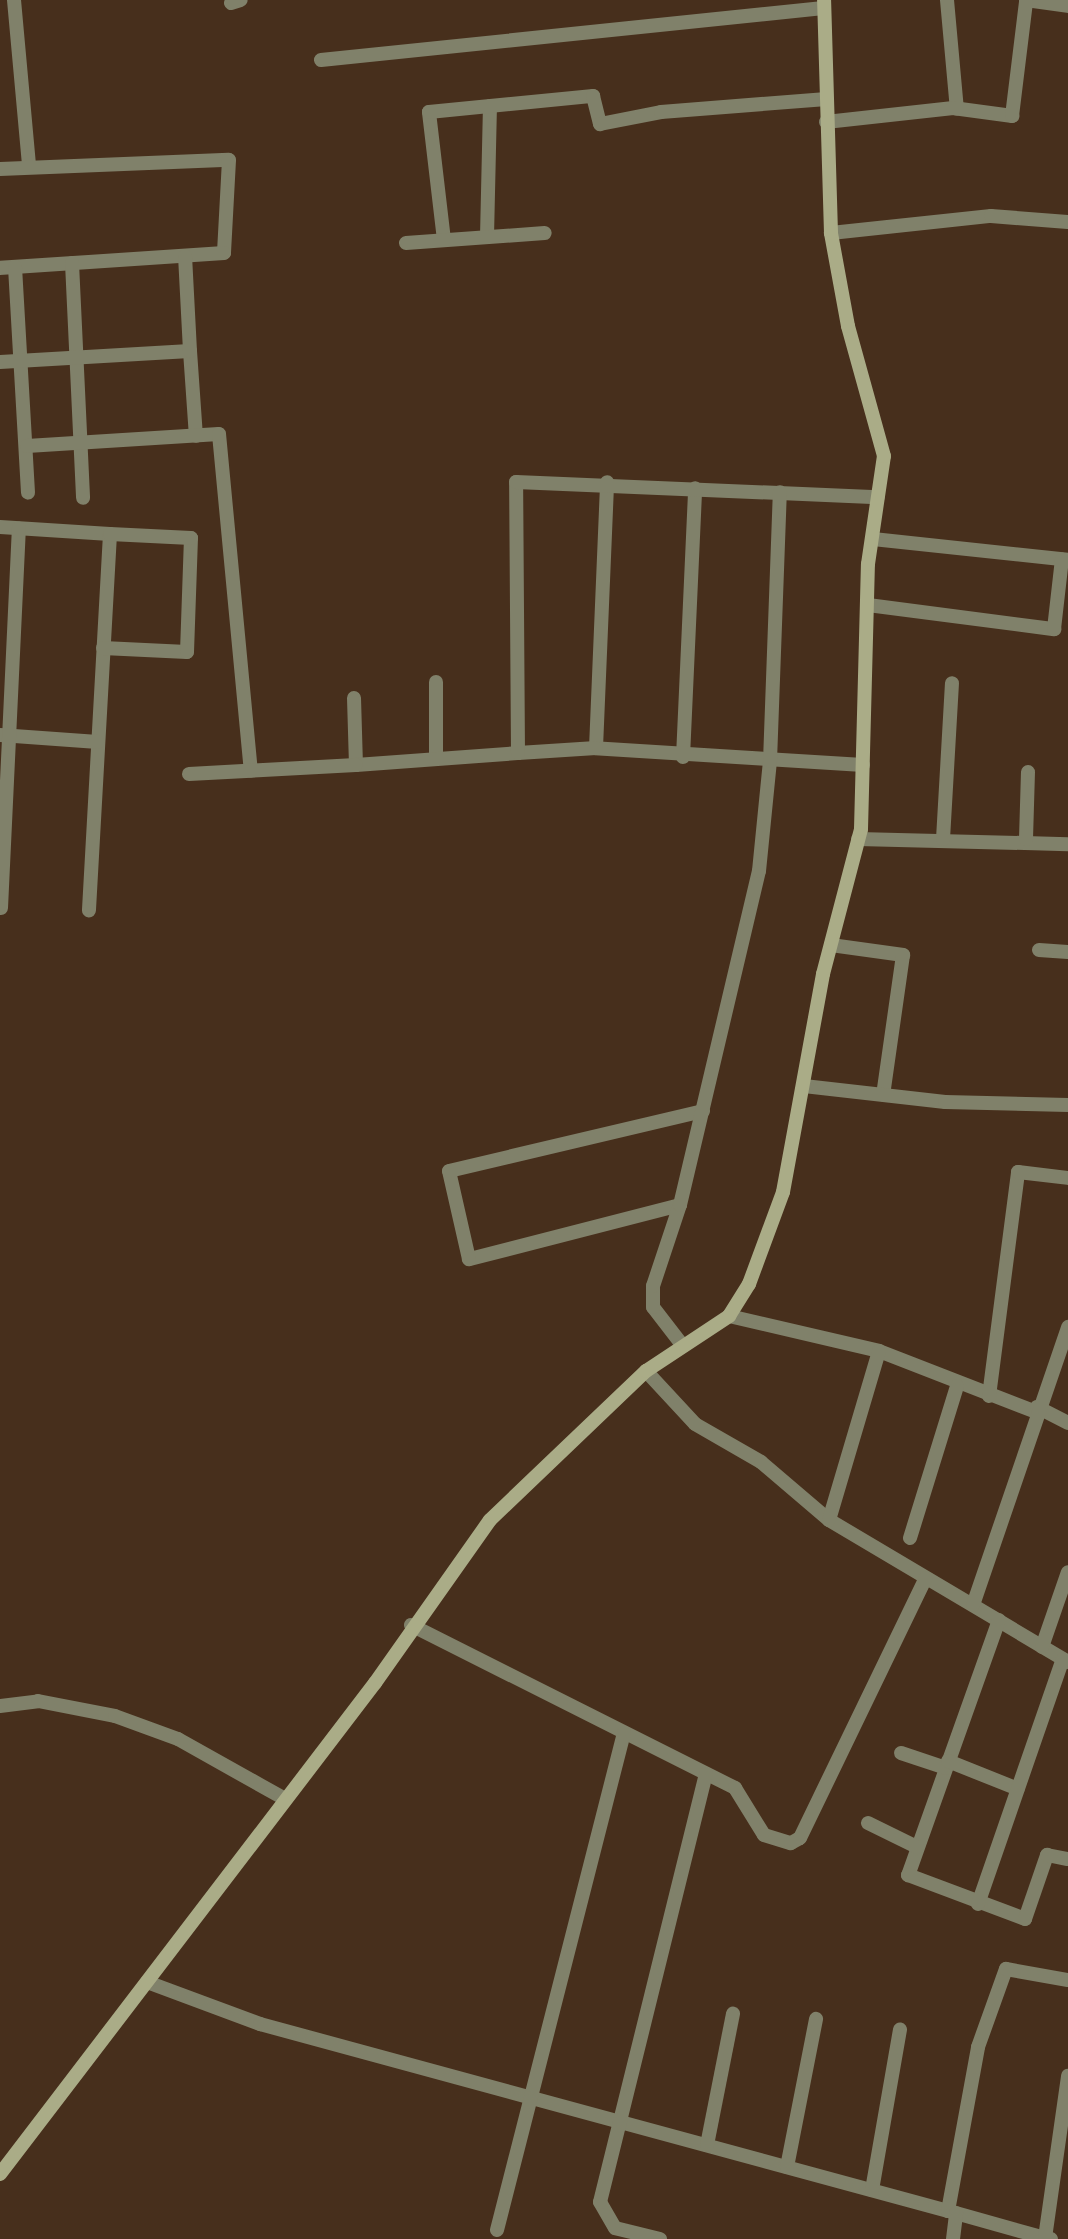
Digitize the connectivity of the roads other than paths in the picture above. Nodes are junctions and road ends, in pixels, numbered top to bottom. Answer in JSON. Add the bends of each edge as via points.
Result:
{"nodes":[{"id":1,"x":14,"y":0,"type":"edge"},
{"id":2,"x":947,"y":0,"type":"edge"},
{"id":3,"x":1026,"y":1,"type":"edge"},
{"id":4,"x":824,"y":4,"type":"edge"},
{"id":5,"x":1068,"y":6,"type":"edge"},
{"id":6,"x":321,"y":60,"type":"dead end"},
{"id":7,"x":826,"y":99,"type":"junction"},
{"id":8,"x":490,"y":106,"type":"junction"},
{"id":9,"x":957,"y":108,"type":"junction"},
{"id":10,"x":826,"y":122,"type":"junction"},
{"id":11,"x":29,"y":164,"type":"junction"},
{"id":12,"x":0,"y":169,"type":"edge"},
{"id":13,"x":1068,"y":222,"type":"edge"},
{"id":14,"x":545,"y":233,"type":"dead end"},
{"id":15,"x":831,"y":233,"type":"junction"},
{"id":16,"x":487,"y":237,"type":"junction"},
{"id":17,"x":444,"y":240,"type":"junction"},
{"id":18,"x":406,"y":243,"type":"dead end"},
{"id":19,"x":185,"y":256,"type":"junction"},
{"id":20,"x":72,"y":263,"type":"junction"},
{"id":21,"x":8,"y":267,"type":"edge"},
{"id":22,"x":190,"y":351,"type":"junction"},
{"id":23,"x":76,"y":357,"type":"junction"},
{"id":24,"x":21,"y":360,"type":"junction"},
{"id":25,"x":0,"y":362,"type":"edge"},
{"id":26,"x":196,"y":436,"type":"junction"},
{"id":27,"x":80,"y":445,"type":"junction"},
{"id":28,"x":27,"y":446,"type":"junction"},
{"id":29,"x":607,"y":482,"type":"junction"},
{"id":30,"x":695,"y":488,"type":"junction"},
{"id":31,"x":780,"y":492,"type":"junction"},
{"id":32,"x":28,"y":493,"type":"dead end"},
{"id":33,"x":878,"y":497,"type":"junction"},
{"id":34,"x":83,"y":498,"type":"dead end"},
{"id":35,"x":0,"y":527,"type":"edge"},
{"id":36,"x":19,"y":528,"type":"junction"},
{"id":37,"x":110,"y":534,"type":"junction"},
{"id":38,"x":873,"y":539,"type":"junction"},
{"id":39,"x":1065,"y":560,"type":"edge"},
{"id":40,"x":867,"y":605,"type":"junction"},
{"id":41,"x":103,"y":648,"type":"junction"},
{"id":42,"x":436,"y":682,"type":"dead end"},
{"id":43,"x":952,"y":683,"type":"dead end"},
{"id":44,"x":354,"y":698,"type":"dead end"},
{"id":45,"x":6,"y":736,"type":"edge"},
{"id":46,"x":98,"y":742,"type":"junction"},
{"id":47,"x":596,"y":748,"type":"junction"},
{"id":48,"x":519,"y":753,"type":"junction"},
{"id":49,"x":436,"y":755,"type":"junction"},
{"id":50,"x":682,"y":757,"type":"junction"},
{"id":51,"x":771,"y":761,"type":"junction"},
{"id":52,"x":356,"y":765,"type":"junction"},
{"id":53,"x":863,"y":765,"type":"junction"},
{"id":54,"x":251,"y":769,"type":"junction"},
{"id":55,"x":1028,"y":772,"type":"dead end"},
{"id":56,"x":189,"y":774,"type":"dead end"},
{"id":57,"x":858,"y":839,"type":"junction"},
{"id":58,"x":943,"y":839,"type":"junction"},
{"id":59,"x":1026,"y":839,"type":"junction"},
{"id":60,"x":1068,"y":844,"type":"edge"},
{"id":61,"x":1,"y":908,"type":"edge"},
{"id":62,"x":89,"y":910,"type":"dead end"},
{"id":63,"x":831,"y":945,"type":"junction"},
{"id":64,"x":1039,"y":950,"type":"dead end"},
{"id":65,"x":1068,"y":952,"type":"edge"},
{"id":66,"x":804,"y":1086,"type":"junction"},
{"id":67,"x":883,"y":1095,"type":"junction"},
{"id":68,"x":1068,"y":1104,"type":"edge"},
{"id":69,"x":703,"y":1111,"type":"junction"},
{"id":70,"x":1068,"y":1178,"type":"edge"},
{"id":71,"x":680,"y":1205,"type":"junction"},
{"id":72,"x":729,"y":1316,"type":"junction"},
{"id":73,"x":1067,"y":1325,"type":"edge"},
{"id":74,"x":683,"y":1346,"type":"junction"},
{"id":75,"x":879,"y":1351,"type":"junction"},
{"id":76,"x":646,"y":1371,"type":"junction"},
{"id":77,"x":957,"y":1386,"type":"junction"},
{"id":78,"x":989,"y":1396,"type":"junction"},
{"id":79,"x":1037,"y":1409,"type":"junction"},
{"id":80,"x":1068,"y":1423,"type":"edge"},
{"id":81,"x":829,"y":1520,"type":"junction"},
{"id":82,"x":910,"y":1538,"type":"dead end"},
{"id":83,"x":1068,"y":1572,"type":"edge"},
{"id":84,"x":925,"y":1579,"type":"junction"},
{"id":85,"x":973,"y":1605,"type":"junction"},
{"id":86,"x":999,"y":1620,"type":"junction"},
{"id":87,"x":411,"y":1625,"type":"junction"},
{"id":88,"x":1042,"y":1647,"type":"junction"},
{"id":89,"x":1065,"y":1661,"type":"edge"},
{"id":90,"x":0,"y":1706,"type":"edge"},
{"id":91,"x":624,"y":1733,"type":"junction"},
{"id":92,"x":901,"y":1753,"type":"dead end"},
{"id":93,"x":947,"y":1765,"type":"junction"},
{"id":94,"x":706,"y":1774,"type":"junction"},
{"id":95,"x":1018,"y":1789,"type":"junction"},
{"id":96,"x":283,"y":1798,"type":"junction"},
{"id":97,"x":868,"y":1823,"type":"dead end"},
{"id":98,"x":917,"y":1847,"type":"junction"},
{"id":99,"x":1068,"y":1859,"type":"edge"},
{"id":100,"x":978,"y":1904,"type":"junction"},
{"id":101,"x":1068,"y":1980,"type":"edge"},
{"id":102,"x":147,"y":1982,"type":"junction"},
{"id":103,"x":733,"y":2014,"type":"dead end"},
{"id":104,"x":816,"y":2019,"type":"dead end"},
{"id":105,"x":900,"y":2029,"type":"dead end"},
{"id":106,"x":1068,"y":2076,"type":"edge"},
{"id":107,"x":533,"y":2095,"type":"junction"},
{"id":108,"x":623,"y":2120,"type":"junction"},
{"id":109,"x":706,"y":2145,"type":"junction"},
{"id":110,"x":787,"y":2167,"type":"junction"},
{"id":111,"x":0,"y":2174,"type":"edge"},
{"id":112,"x":872,"y":2190,"type":"junction"},
{"id":113,"x":952,"y":2212,"type":"junction"},
{"id":114,"x":497,"y":2230,"type":"dead end"},
{"id":115,"x":1026,"y":2236,"type":"edge"},
{"id":116,"x":1048,"y":2238,"type":"edge"},
{"id":117,"x":660,"y":2239,"type":"edge"},
{"id":118,"x":953,"y":2239,"type":"edge"}],
"edges":[{"from":1,"to":11,"type":"street"},
{"from":2,"to":9,"type":"street"},
{"from":3,"to":5,"type":"street"},
{"from":3,"to":9,"type":"street","via":[[1012,116]]},
{"from":4,"to":6,"type":"street"},
{"from":4,"to":7,"type":"street"},
{"from":7,"to":8,"type":"street","via":[[661,112],[600,124],[593,96]]},
{"from":7,"to":10,"type":"street"},
{"from":8,"to":16,"type":"street"},
{"from":8,"to":17,"type":"street","via":[[429,112]]},
{"from":9,"to":10,"type":"street"},
{"from":10,"to":15,"type":"street"},
{"from":11,"to":12,"type":"street"},
{"from":11,"to":19,"type":"street","via":[[229,160],[224,253]]},
{"from":13,"to":15,"type":"street","via":[[991,216]]},
{"from":14,"to":16,"type":"street"},
{"from":15,"to":33,"type":"street","via":[[848,326],[883,439]]},
{"from":16,"to":17,"type":"street"},
{"from":17,"to":18,"type":"street"},
{"from":19,"to":20,"type":"street"},
{"from":19,"to":22,"type":"street"},
{"from":20,"to":21,"type":"street"},
{"from":20,"to":23,"type":"street"},
{"from":21,"to":24,"type":"street"},
{"from":22,"to":23,"type":"street"},
{"from":22,"to":26,"type":"street"},
{"from":23,"to":24,"type":"street"},
{"from":23,"to":27,"type":"street"},
{"from":24,"to":25,"type":"street"},
{"from":24,"to":28,"type":"street"},
{"from":26,"to":27,"type":"street"},
{"from":26,"to":54,"type":"street","via":[[219,434]]},
{"from":27,"to":28,"type":"street"},
{"from":27,"to":34,"type":"street"},
{"from":28,"to":32,"type":"street"},
{"from":29,"to":30,"type":"street"},
{"from":29,"to":47,"type":"street"},
{"from":29,"to":48,"type":"street","via":[[516,482]]},
{"from":30,"to":31,"type":"street"},
{"from":30,"to":50,"type":"street"},
{"from":31,"to":33,"type":"street"},
{"from":31,"to":51,"type":"street"},
{"from":33,"to":38,"type":"street"},
{"from":35,"to":36,"type":"street"},
{"from":36,"to":37,"type":"street"},
{"from":36,"to":45,"type":"street"},
{"from":37,"to":41,"type":"street"},
{"from":37,"to":41,"type":"street","via":[[191,538],[187,652]]},
{"from":38,"to":39,"type":"street"},
{"from":38,"to":40,"type":"street"},
{"from":39,"to":40,"type":"street","via":[[1054,629]]},
{"from":40,"to":53,"type":"street"},
{"from":41,"to":46,"type":"street"},
{"from":42,"to":49,"type":"street"},
{"from":43,"to":58,"type":"street"},
{"from":44,"to":52,"type":"street"},
{"from":45,"to":46,"type":"street"},
{"from":45,"to":61,"type":"street"},
{"from":46,"to":62,"type":"street"},
{"from":47,"to":48,"type":"street"},
{"from":47,"to":50,"type":"street"},
{"from":48,"to":49,"type":"street"},
{"from":49,"to":52,"type":"street"},
{"from":50,"to":51,"type":"street"},
{"from":51,"to":53,"type":"street"},
{"from":51,"to":69,"type":"street","via":[[759,871]]},
{"from":52,"to":54,"type":"street"},
{"from":53,"to":57,"type":"street"},
{"from":54,"to":56,"type":"street"},
{"from":55,"to":59,"type":"street"},
{"from":57,"to":58,"type":"street"},
{"from":57,"to":63,"type":"street"},
{"from":58,"to":59,"type":"street"},
{"from":59,"to":60,"type":"street"},
{"from":63,"to":66,"type":"street"},
{"from":63,"to":67,"type":"street","via":[[903,955]]},
{"from":64,"to":65,"type":"street"},
{"from":66,"to":67,"type":"street"},
{"from":66,"to":72,"type":"street","via":[[783,1192],[749,1284]]},
{"from":67,"to":68,"type":"street"},
{"from":69,"to":71,"type":"street"},
{"from":69,"to":71,"type":"street","via":[[449,1171],[469,1259]]},
{"from":70,"to":78,"type":"street","via":[[1018,1172]]},
{"from":71,"to":74,"type":"street","via":[[653,1286],[653,1307]]},
{"from":72,"to":74,"type":"street"},
{"from":72,"to":75,"type":"street"},
{"from":73,"to":79,"type":"street"},
{"from":74,"to":76,"type":"street"},
{"from":75,"to":77,"type":"street"},
{"from":75,"to":81,"type":"street"},
{"from":76,"to":81,"type":"street","via":[[695,1424],[761,1462]]},
{"from":76,"to":87,"type":"street","via":[[490,1520]]},
{"from":77,"to":78,"type":"street"},
{"from":77,"to":82,"type":"street"},
{"from":78,"to":79,"type":"street"},
{"from":79,"to":80,"type":"street"},
{"from":79,"to":85,"type":"street"},
{"from":81,"to":84,"type":"street"},
{"from":83,"to":88,"type":"street"},
{"from":84,"to":85,"type":"street"},
{"from":84,"to":94,"type":"street","via":[[797,1841],[775,1842],[764,1835],[735,1788]]},
{"from":85,"to":86,"type":"street"},
{"from":86,"to":88,"type":"street"},
{"from":86,"to":93,"type":"street"},
{"from":87,"to":91,"type":"street"},
{"from":87,"to":96,"type":"street","via":[[374,1683]]},
{"from":88,"to":89,"type":"street"},
{"from":89,"to":95,"type":"street"},
{"from":90,"to":96,"type":"street","via":[[38,1702],[114,1716],[178,1739]]},
{"from":91,"to":94,"type":"street"},
{"from":91,"to":107,"type":"street"},
{"from":92,"to":93,"type":"street"},
{"from":93,"to":95,"type":"street"},
{"from":93,"to":98,"type":"street"},
{"from":94,"to":108,"type":"street"},
{"from":95,"to":100,"type":"street"},
{"from":96,"to":102,"type":"street"},
{"from":97,"to":98,"type":"street"},
{"from":98,"to":100,"type":"street","via":[[908,1875]]},
{"from":99,"to":100,"type":"street","via":[[1046,1855],[1025,1919]]},
{"from":101,"to":113,"type":"street","via":[[1006,1969],[978,2047]]},
{"from":102,"to":107,"type":"street","via":[[260,2024]]},
{"from":102,"to":111,"type":"street"},
{"from":103,"to":109,"type":"street"},
{"from":104,"to":110,"type":"street"},
{"from":105,"to":112,"type":"street"},
{"from":106,"to":116,"type":"street"},
{"from":107,"to":108,"type":"street"},
{"from":107,"to":114,"type":"street"},
{"from":108,"to":109,"type":"street"},
{"from":108,"to":117,"type":"street","via":[[601,2213],[615,2228]]},
{"from":109,"to":110,"type":"street"},
{"from":110,"to":112,"type":"street"},
{"from":112,"to":113,"type":"street"},
{"from":113,"to":115,"type":"street"},
{"from":113,"to":118,"type":"street"},
{"from":115,"to":116,"type":"street"}]}
